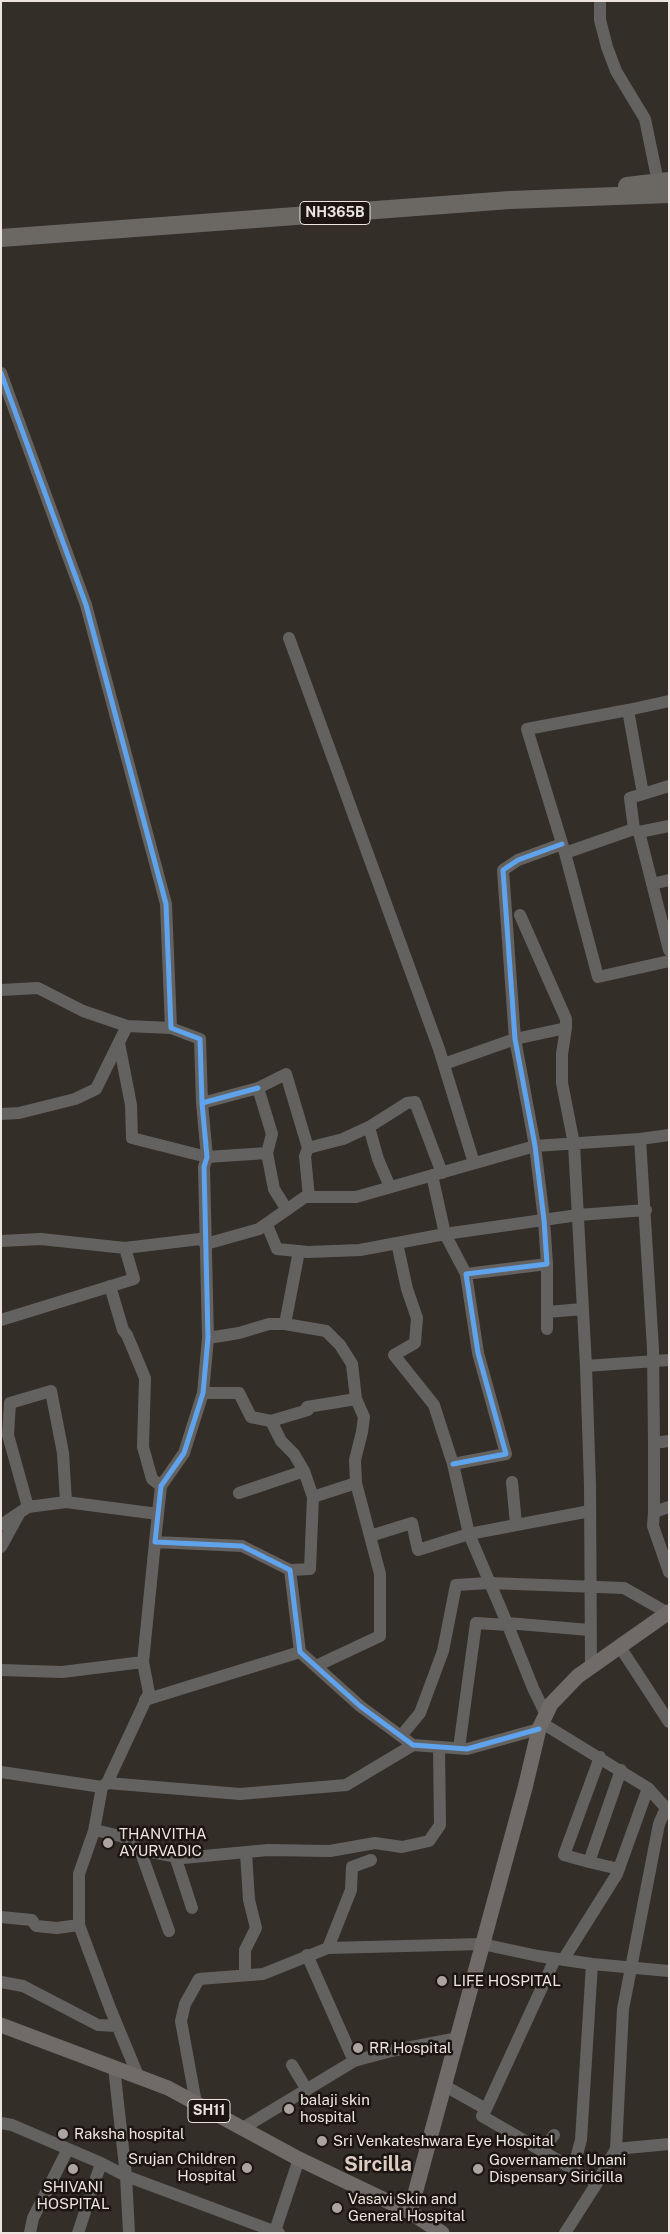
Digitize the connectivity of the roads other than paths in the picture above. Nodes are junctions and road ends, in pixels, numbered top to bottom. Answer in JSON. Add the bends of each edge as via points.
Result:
{"nodes":[{"id":1,"x":600,"y":1,"type":"edge"},
{"id":2,"x":665,"y":186,"type":"edge"},
{"id":3,"x":1,"y":238,"type":"edge"},
{"id":4,"x":1,"y":373,"type":"edge"},
{"id":5,"x":289,"y":638,"type":"dead end"},
{"id":6,"x":669,"y":701,"type":"edge"},
{"id":7,"x":628,"y":710,"type":"junction"},
{"id":8,"x":669,"y":786,"type":"edge"},
{"id":9,"x":643,"y":794,"type":"junction"},
{"id":10,"x":669,"y":826,"type":"edge"},
{"id":11,"x":637,"y":830,"type":"junction"},
{"id":12,"x":563,"y":848,"type":"junction"},
{"id":13,"x":669,"y":880,"type":"edge"},
{"id":14,"x":652,"y":884,"type":"junction"},
{"id":15,"x":520,"y":915,"type":"dead end"},
{"id":16,"x":669,"y":950,"type":"edge"},
{"id":17,"x":669,"y":961,"type":"edge"},
{"id":18,"x":1,"y":990,"type":"edge"},
{"id":19,"x":128,"y":1026,"type":"junction"},
{"id":20,"x":171,"y":1028,"type":"junction"},
{"id":21,"x":566,"y":1028,"type":"junction"},
{"id":22,"x":515,"y":1040,"type":"junction"},
{"id":23,"x":119,"y":1043,"type":"junction"},
{"id":24,"x":444,"y":1064,"type":"junction"},
{"id":25,"x":258,"y":1088,"type":"junction"},
{"id":26,"x":202,"y":1103,"type":"junction"},
{"id":27,"x":1,"y":1114,"type":"edge"},
{"id":28,"x":369,"y":1127,"type":"junction"},
{"id":29,"x":669,"y":1135,"type":"edge"},
{"id":30,"x":640,"y":1139,"type":"junction"},
{"id":31,"x":574,"y":1144,"type":"junction"},
{"id":32,"x":535,"y":1146,"type":"junction"},
{"id":33,"x":308,"y":1148,"type":"junction"},
{"id":34,"x":267,"y":1154,"type":"junction"},
{"id":35,"x":207,"y":1157,"type":"junction"},
{"id":36,"x":474,"y":1163,"type":"junction"},
{"id":37,"x":437,"y":1174,"type":"junction"},
{"id":38,"x":390,"y":1187,"type":"junction"},
{"id":39,"x":309,"y":1197,"type":"junction"},
{"id":40,"x":287,"y":1210,"type":"junction"},
{"id":41,"x":646,"y":1210,"type":"junction"},
{"id":42,"x":578,"y":1215,"type":"junction"},
{"id":43,"x":544,"y":1220,"type":"junction"},
{"id":44,"x":267,"y":1225,"type":"junction"},
{"id":45,"x":445,"y":1234,"type":"junction"},
{"id":46,"x":1,"y":1241,"type":"edge"},
{"id":47,"x":397,"y":1243,"type":"junction"},
{"id":48,"x":206,"y":1244,"type":"junction"},
{"id":49,"x":125,"y":1248,"type":"junction"},
{"id":50,"x":299,"y":1251,"type":"junction"},
{"id":51,"x":547,"y":1264,"type":"junction"},
{"id":52,"x":466,"y":1274,"type":"junction"},
{"id":53,"x":110,"y":1286,"type":"junction"},
{"id":54,"x":583,"y":1310,"type":"junction"},
{"id":55,"x":547,"y":1312,"type":"junction"},
{"id":56,"x":1,"y":1320,"type":"edge"},
{"id":57,"x":285,"y":1324,"type":"junction"},
{"id":58,"x":547,"y":1329,"type":"dead end"},
{"id":59,"x":208,"y":1338,"type":"junction"},
{"id":60,"x":669,"y":1360,"type":"edge"},
{"id":61,"x":653,"y":1361,"type":"junction"},
{"id":62,"x":586,"y":1366,"type":"junction"},
{"id":63,"x":203,"y":1393,"type":"junction"},
{"id":64,"x":356,"y":1400,"type":"junction"},
{"id":65,"x":271,"y":1422,"type":"junction"},
{"id":66,"x":669,"y":1441,"type":"edge"},
{"id":67,"x":654,"y":1443,"type":"junction"},
{"id":68,"x":453,"y":1464,"type":"junction"},
{"id":69,"x":304,"y":1471,"type":"junction"},
{"id":70,"x":512,"y":1482,"type":"dead end"},
{"id":71,"x":356,"y":1483,"type":"junction"},
{"id":72,"x":161,"y":1486,"type":"junction"},
{"id":73,"x":239,"y":1493,"type":"dead end"},
{"id":74,"x":313,"y":1497,"type":"junction"},
{"id":75,"x":66,"y":1502,"type":"junction"},
{"id":76,"x":669,"y":1507,"type":"edge"},
{"id":77,"x":24,"y":1509,"type":"junction"},
{"id":78,"x":590,"y":1512,"type":"junction"},
{"id":79,"x":654,"y":1512,"type":"junction"},
{"id":80,"x":158,"y":1514,"type":"junction"},
{"id":81,"x":516,"y":1524,"type":"junction"},
{"id":82,"x":1,"y":1525,"type":"edge"},
{"id":83,"x":469,"y":1534,"type":"junction"},
{"id":84,"x":370,"y":1536,"type":"junction"},
{"id":85,"x":155,"y":1542,"type":"junction"},
{"id":86,"x":1,"y":1547,"type":"edge"},
{"id":87,"x":290,"y":1570,"type":"junction"},
{"id":88,"x":669,"y":1572,"type":"edge"},
{"id":89,"x":490,"y":1584,"type":"junction"},
{"id":90,"x":590,"y":1588,"type":"junction"},
{"id":91,"x":669,"y":1612,"type":"edge"},
{"id":92,"x":508,"y":1624,"type":"junction"},
{"id":93,"x":589,"y":1630,"type":"junction"},
{"id":94,"x":620,"y":1647,"type":"junction"},
{"id":95,"x":300,"y":1652,"type":"junction"},
{"id":96,"x":143,"y":1662,"type":"junction"},
{"id":97,"x":316,"y":1666,"type":"junction"},
{"id":98,"x":590,"y":1667,"type":"junction"},
{"id":99,"x":1,"y":1670,"type":"edge"},
{"id":100,"x":146,"y":1700,"type":"junction"},
{"id":101,"x":542,"y":1722,"type":"junction"},
{"id":102,"x":669,"y":1722,"type":"edge"},
{"id":103,"x":401,"y":1736,"type":"junction"},
{"id":104,"x":413,"y":1745,"type":"junction"},
{"id":105,"x":439,"y":1747,"type":"junction"},
{"id":106,"x":459,"y":1748,"type":"junction"},
{"id":107,"x":600,"y":1757,"type":"junction"},
{"id":108,"x":621,"y":1770,"type":"junction"},
{"id":109,"x":1,"y":1772,"type":"edge"},
{"id":110,"x":104,"y":1785,"type":"junction"},
{"id":111,"x":648,"y":1788,"type":"junction"},
{"id":112,"x":667,"y":1809,"type":"edge"},
{"id":113,"x":95,"y":1831,"type":"junction"},
{"id":114,"x":140,"y":1850,"type":"junction"},
{"id":115,"x":246,"y":1853,"type":"junction"},
{"id":116,"x":175,"y":1856,"type":"junction"},
{"id":117,"x":371,"y":1860,"type":"dead end"},
{"id":118,"x":589,"y":1862,"type":"junction"},
{"id":119,"x":619,"y":1869,"type":"junction"},
{"id":120,"x":192,"y":1908,"type":"dead end"},
{"id":121,"x":1,"y":1917,"type":"edge"},
{"id":122,"x":79,"y":1925,"type":"junction"},
{"id":123,"x":169,"y":1931,"type":"dead end"},
{"id":124,"x":482,"y":1944,"type":"junction"},
{"id":125,"x":328,"y":1948,"type":"junction"},
{"id":126,"x":307,"y":1955,"type":"junction"},
{"id":127,"x":559,"y":1959,"type":"junction"},
{"id":128,"x":592,"y":1964,"type":"junction"},
{"id":129,"x":630,"y":1969,"type":"junction"},
{"id":130,"x":669,"y":1971,"type":"edge"},
{"id":131,"x":245,"y":1974,"type":"junction"},
{"id":132,"x":1,"y":1982,"type":"edge"},
{"id":133,"x":1,"y":2025,"type":"edge"},
{"id":134,"x":117,"y":2026,"type":"junction"},
{"id":135,"x":458,"y":2038,"type":"junction"},
{"id":136,"x":354,"y":2061,"type":"junction"},
{"id":137,"x":292,"y":2065,"type":"dead end"},
{"id":138,"x":114,"y":2068,"type":"junction"},
{"id":139,"x":139,"y":2078,"type":"junction"},
{"id":140,"x":445,"y":2086,"type":"junction"},
{"id":141,"x":306,"y":2090,"type":"junction"},
{"id":142,"x":196,"y":2104,"type":"junction"},
{"id":143,"x":486,"y":2109,"type":"junction"},
{"id":144,"x":1,"y":2123,"type":"edge"},
{"id":145,"x":243,"y":2128,"type":"junction"},
{"id":146,"x":554,"y":2135,"type":"dead end"},
{"id":147,"x":669,"y":2144,"type":"edge"},
{"id":148,"x":68,"y":2149,"type":"junction"},
{"id":149,"x":616,"y":2149,"type":"junction"},
{"id":150,"x":541,"y":2151,"type":"junction"},
{"id":151,"x":299,"y":2159,"type":"junction"},
{"id":152,"x":101,"y":2163,"type":"junction"},
{"id":153,"x":573,"y":2169,"type":"junction"},
{"id":154,"x":126,"y":2176,"type":"junction"},
{"id":155,"x":597,"y":2183,"type":"junction"},
{"id":156,"x":410,"y":2212,"type":"junction"},
{"id":157,"x":277,"y":2232,"type":"edge"},
{"id":158,"x":30,"y":2233,"type":"edge"},
{"id":159,"x":78,"y":2233,"type":"edge"},
{"id":160,"x":129,"y":2233,"type":"edge"},
{"id":161,"x":442,"y":2233,"type":"edge"},
{"id":162,"x":564,"y":2233,"type":"edge"}],
"edges":[{"from":1,"to":2,"type":"street","via":[[600,20],[607,47],[616,71],[644,119]]},
{"from":2,"to":3,"type":"highway","number":"NH365B"},
{"from":4,"to":20,"type":"street","via":[[86,604],[166,904]]},
{"from":5,"to":24,"type":"street"},
{"from":6,"to":7,"type":"street"},
{"from":7,"to":9,"type":"street"},
{"from":7,"to":12,"type":"street","via":[[527,729]]},
{"from":8,"to":9,"type":"street"},
{"from":9,"to":11,"type":"street","via":[[630,798]]},
{"from":10,"to":11,"type":"street"},
{"from":11,"to":12,"type":"street"},
{"from":11,"to":14,"type":"street"},
{"from":12,"to":17,"type":"street","via":[[598,978]]},
{"from":12,"to":22,"type":"street","via":[[518,860],[503,870]]},
{"from":13,"to":14,"type":"street"},
{"from":14,"to":16,"type":"street"},
{"from":15,"to":21,"type":"street","via":[[566,1019]]},
{"from":18,"to":19,"type":"street","via":[[38,988],[83,1011]]},
{"from":19,"to":20,"type":"street"},
{"from":19,"to":23,"type":"street"},
{"from":20,"to":26,"type":"street","via":[[200,1039]]},
{"from":21,"to":22,"type":"street"},
{"from":21,"to":31,"type":"street","via":[[562,1083]]},
{"from":22,"to":24,"type":"street"},
{"from":22,"to":32,"type":"street"},
{"from":23,"to":27,"type":"street","via":[[96,1088],[75,1099],[19,1113]]},
{"from":23,"to":35,"type":"street","via":[[131,1105],[132,1138]]},
{"from":24,"to":36,"type":"street"},
{"from":25,"to":26,"type":"street"},
{"from":25,"to":33,"type":"street","via":[[286,1074]]},
{"from":25,"to":34,"type":"street","via":[[272,1134]]},
{"from":26,"to":35,"type":"street"},
{"from":28,"to":33,"type":"street","via":[[343,1139]]},
{"from":28,"to":37,"type":"street","via":[[407,1103],[416,1102]]},
{"from":28,"to":38,"type":"street"},
{"from":29,"to":30,"type":"street"},
{"from":30,"to":31,"type":"street"},
{"from":30,"to":41,"type":"street"},
{"from":31,"to":32,"type":"street"},
{"from":31,"to":42,"type":"street"},
{"from":32,"to":36,"type":"street"},
{"from":32,"to":43,"type":"street"},
{"from":33,"to":39,"type":"street"},
{"from":34,"to":35,"type":"street"},
{"from":34,"to":40,"type":"street","via":[[274,1189]]},
{"from":35,"to":48,"type":"street","via":[[204,1166]]},
{"from":36,"to":37,"type":"street"},
{"from":37,"to":38,"type":"street"},
{"from":37,"to":45,"type":"street"},
{"from":38,"to":39,"type":"street","via":[[356,1197]]},
{"from":39,"to":40,"type":"street"},
{"from":40,"to":44,"type":"street"},
{"from":41,"to":42,"type":"street"},
{"from":41,"to":61,"type":"street"},
{"from":42,"to":43,"type":"street"},
{"from":42,"to":54,"type":"street"},
{"from":43,"to":45,"type":"street"},
{"from":43,"to":51,"type":"street"},
{"from":44,"to":48,"type":"street"},
{"from":44,"to":50,"type":"street","via":[[277,1249]]},
{"from":45,"to":47,"type":"street"},
{"from":45,"to":52,"type":"street"},
{"from":46,"to":49,"type":"street","via":[[41,1239]]},
{"from":47,"to":50,"type":"street","via":[[360,1250]]},
{"from":47,"to":68,"type":"street","via":[[417,1318],[416,1343],[394,1355],[434,1405]]},
{"from":48,"to":49,"type":"street","via":[[200,1239]]},
{"from":48,"to":59,"type":"street"},
{"from":49,"to":53,"type":"street","via":[[134,1279]]},
{"from":50,"to":57,"type":"street"},
{"from":51,"to":52,"type":"street"},
{"from":51,"to":55,"type":"street"},
{"from":52,"to":68,"type":"street","via":[[478,1353],[506,1454]]},
{"from":53,"to":56,"type":"street"},
{"from":53,"to":72,"type":"street","via":[[123,1330],[145,1378],[143,1447],[152,1480]]},
{"from":54,"to":55,"type":"street"},
{"from":54,"to":62,"type":"street"},
{"from":55,"to":58,"type":"street"},
{"from":57,"to":59,"type":"street","via":[[269,1324],[239,1334]]},
{"from":57,"to":64,"type":"street","via":[[326,1331],[340,1345],[352,1364]]},
{"from":59,"to":63,"type":"street"},
{"from":60,"to":61,"type":"street"},
{"from":61,"to":62,"type":"street"},
{"from":61,"to":67,"type":"street"},
{"from":62,"to":78,"type":"street"},
{"from":63,"to":65,"type":"street","via":[[239,1393],[251,1417]]},
{"from":63,"to":72,"type":"street","via":[[184,1453]]},
{"from":64,"to":65,"type":"street","via":[[307,1407],[308,1410]]},
{"from":64,"to":71,"type":"street","via":[[364,1417],[355,1460]]},
{"from":65,"to":69,"type":"street"},
{"from":66,"to":67,"type":"street"},
{"from":67,"to":79,"type":"street"},
{"from":68,"to":83,"type":"street"},
{"from":69,"to":73,"type":"street"},
{"from":69,"to":74,"type":"street"},
{"from":70,"to":81,"type":"street"},
{"from":71,"to":74,"type":"street"},
{"from":71,"to":84,"type":"street"},
{"from":72,"to":80,"type":"street"},
{"from":74,"to":87,"type":"street","via":[[310,1569]]},
{"from":75,"to":77,"type":"street"},
{"from":75,"to":77,"type":"street","via":[[63,1453],[51,1391],[10,1403],[8,1435]]},
{"from":75,"to":80,"type":"street"},
{"from":76,"to":79,"type":"street"},
{"from":77,"to":82,"type":"street"},
{"from":77,"to":86,"type":"street"},
{"from":78,"to":81,"type":"street"},
{"from":78,"to":90,"type":"street"},
{"from":79,"to":88,"type":"street","via":[[653,1526]]},
{"from":80,"to":85,"type":"street"},
{"from":81,"to":83,"type":"street"},
{"from":83,"to":84,"type":"street","via":[[418,1550],[412,1523]]},
{"from":83,"to":89,"type":"street"},
{"from":84,"to":97,"type":"street","via":[[380,1574],[380,1636]]},
{"from":85,"to":87,"type":"street","via":[[242,1546]]},
{"from":85,"to":96,"type":"street"},
{"from":87,"to":95,"type":"street"},
{"from":89,"to":90,"type":"street"},
{"from":89,"to":92,"type":"street"},
{"from":89,"to":103,"type":"street","via":[[456,1585],[443,1651],[427,1695],[420,1713]]},
{"from":90,"to":91,"type":"street","via":[[624,1588]]},
{"from":90,"to":93,"type":"street"},
{"from":91,"to":94,"type":"main road"},
{"from":92,"to":93,"type":"street"},
{"from":92,"to":101,"type":"street","via":[[533,1688]]},
{"from":92,"to":106,"type":"street","via":[[476,1623]]},
{"from":93,"to":98,"type":"street"},
{"from":94,"to":98,"type":"main road"},
{"from":94,"to":102,"type":"street"},
{"from":95,"to":97,"type":"street"},
{"from":95,"to":100,"type":"street"},
{"from":96,"to":99,"type":"street","via":[[62,1672]]},
{"from":96,"to":100,"type":"street","via":[[149,1693]]},
{"from":97,"to":103,"type":"street","via":[[360,1706]]},
{"from":98,"to":101,"type":"main road","via":[[551,1704]]},
{"from":100,"to":110,"type":"street"},
{"from":101,"to":106,"type":"street","via":[[467,1750]]},
{"from":101,"to":107,"type":"street"},
{"from":101,"to":124,"type":"main road"},
{"from":103,"to":104,"type":"street"},
{"from":104,"to":105,"type":"street"},
{"from":104,"to":110,"type":"street","via":[[346,1785],[240,1794]]},
{"from":105,"to":106,"type":"street"},
{"from":105,"to":115,"type":"street","via":[[440,1825],[429,1841],[402,1847],[375,1843],[330,1851]]},
{"from":107,"to":108,"type":"street"},
{"from":107,"to":118,"type":"street","via":[[564,1855]]},
{"from":108,"to":111,"type":"street"},
{"from":108,"to":118,"type":"street"},
{"from":109,"to":110,"type":"street"},
{"from":110,"to":113,"type":"street"},
{"from":111,"to":112,"type":"street"},
{"from":111,"to":119,"type":"street"},
{"from":112,"to":129,"type":"street","via":[[659,1824]]},
{"from":113,"to":114,"type":"street","via":[[124,1837]]},
{"from":113,"to":122,"type":"street","via":[[79,1874]]},
{"from":114,"to":116,"type":"street"},
{"from":114,"to":123,"type":"street"},
{"from":115,"to":116,"type":"street"},
{"from":115,"to":131,"type":"street","via":[[249,1900],[256,1928],[245,1950]]},
{"from":116,"to":120,"type":"street"},
{"from":117,"to":125,"type":"street","via":[[352,1867],[351,1890]]},
{"from":118,"to":119,"type":"street"},
{"from":119,"to":127,"type":"street"},
{"from":121,"to":122,"type":"street","via":[[32,1920],[36,1926],[43,1927]]},
{"from":122,"to":134,"type":"street"},
{"from":124,"to":125,"type":"street"},
{"from":124,"to":127,"type":"street"},
{"from":124,"to":135,"type":"main road"},
{"from":125,"to":126,"type":"street"},
{"from":126,"to":131,"type":"street","via":[[263,1974]]},
{"from":126,"to":136,"type":"street"},
{"from":127,"to":128,"type":"street"},
{"from":127,"to":143,"type":"street"},
{"from":128,"to":129,"type":"street"},
{"from":128,"to":153,"type":"street","via":[[581,2140]]},
{"from":129,"to":130,"type":"street"},
{"from":129,"to":149,"type":"street","via":[[623,2008]]},
{"from":131,"to":142,"type":"street","via":[[199,1979],[185,2004],[181,2021]]},
{"from":132,"to":134,"type":"street","via":[[23,1986],[98,2025]]},
{"from":133,"to":138,"type":"main road","number":"SH11"},
{"from":134,"to":139,"type":"street"},
{"from":135,"to":136,"type":"street"},
{"from":135,"to":140,"type":"main road"},
{"from":136,"to":141,"type":"street"},
{"from":137,"to":141,"type":"street"},
{"from":138,"to":139,"type":"main road","number":"SH11"},
{"from":138,"to":154,"type":"street"},
{"from":139,"to":142,"type":"main road","number":"SH11","via":[[168,2088]]},
{"from":140,"to":143,"type":"street"},
{"from":140,"to":156,"type":"main road"},
{"from":141,"to":145,"type":"street"},
{"from":142,"to":145,"type":"main road","number":"SH11"},
{"from":143,"to":150,"type":"street","via":[[482,2116]]},
{"from":144,"to":148,"type":"street","via":[[12,2124]]},
{"from":145,"to":151,"type":"main road","number":"SH11"},
{"from":146,"to":150,"type":"street"},
{"from":147,"to":149,"type":"street"},
{"from":148,"to":152,"type":"street"},
{"from":148,"to":158,"type":"street","via":[[33,2218]]},
{"from":149,"to":155,"type":"street"},
{"from":150,"to":153,"type":"street"},
{"from":151,"to":156,"type":"main road","number":"SH11"},
{"from":151,"to":157,"type":"street"},
{"from":152,"to":154,"type":"street"},
{"from":152,"to":159,"type":"street"},
{"from":153,"to":155,"type":"street"},
{"from":154,"to":157,"type":"street"},
{"from":154,"to":160,"type":"street"},
{"from":155,"to":162,"type":"street"},
{"from":156,"to":161,"type":"main road","number":"SH11"}]}
